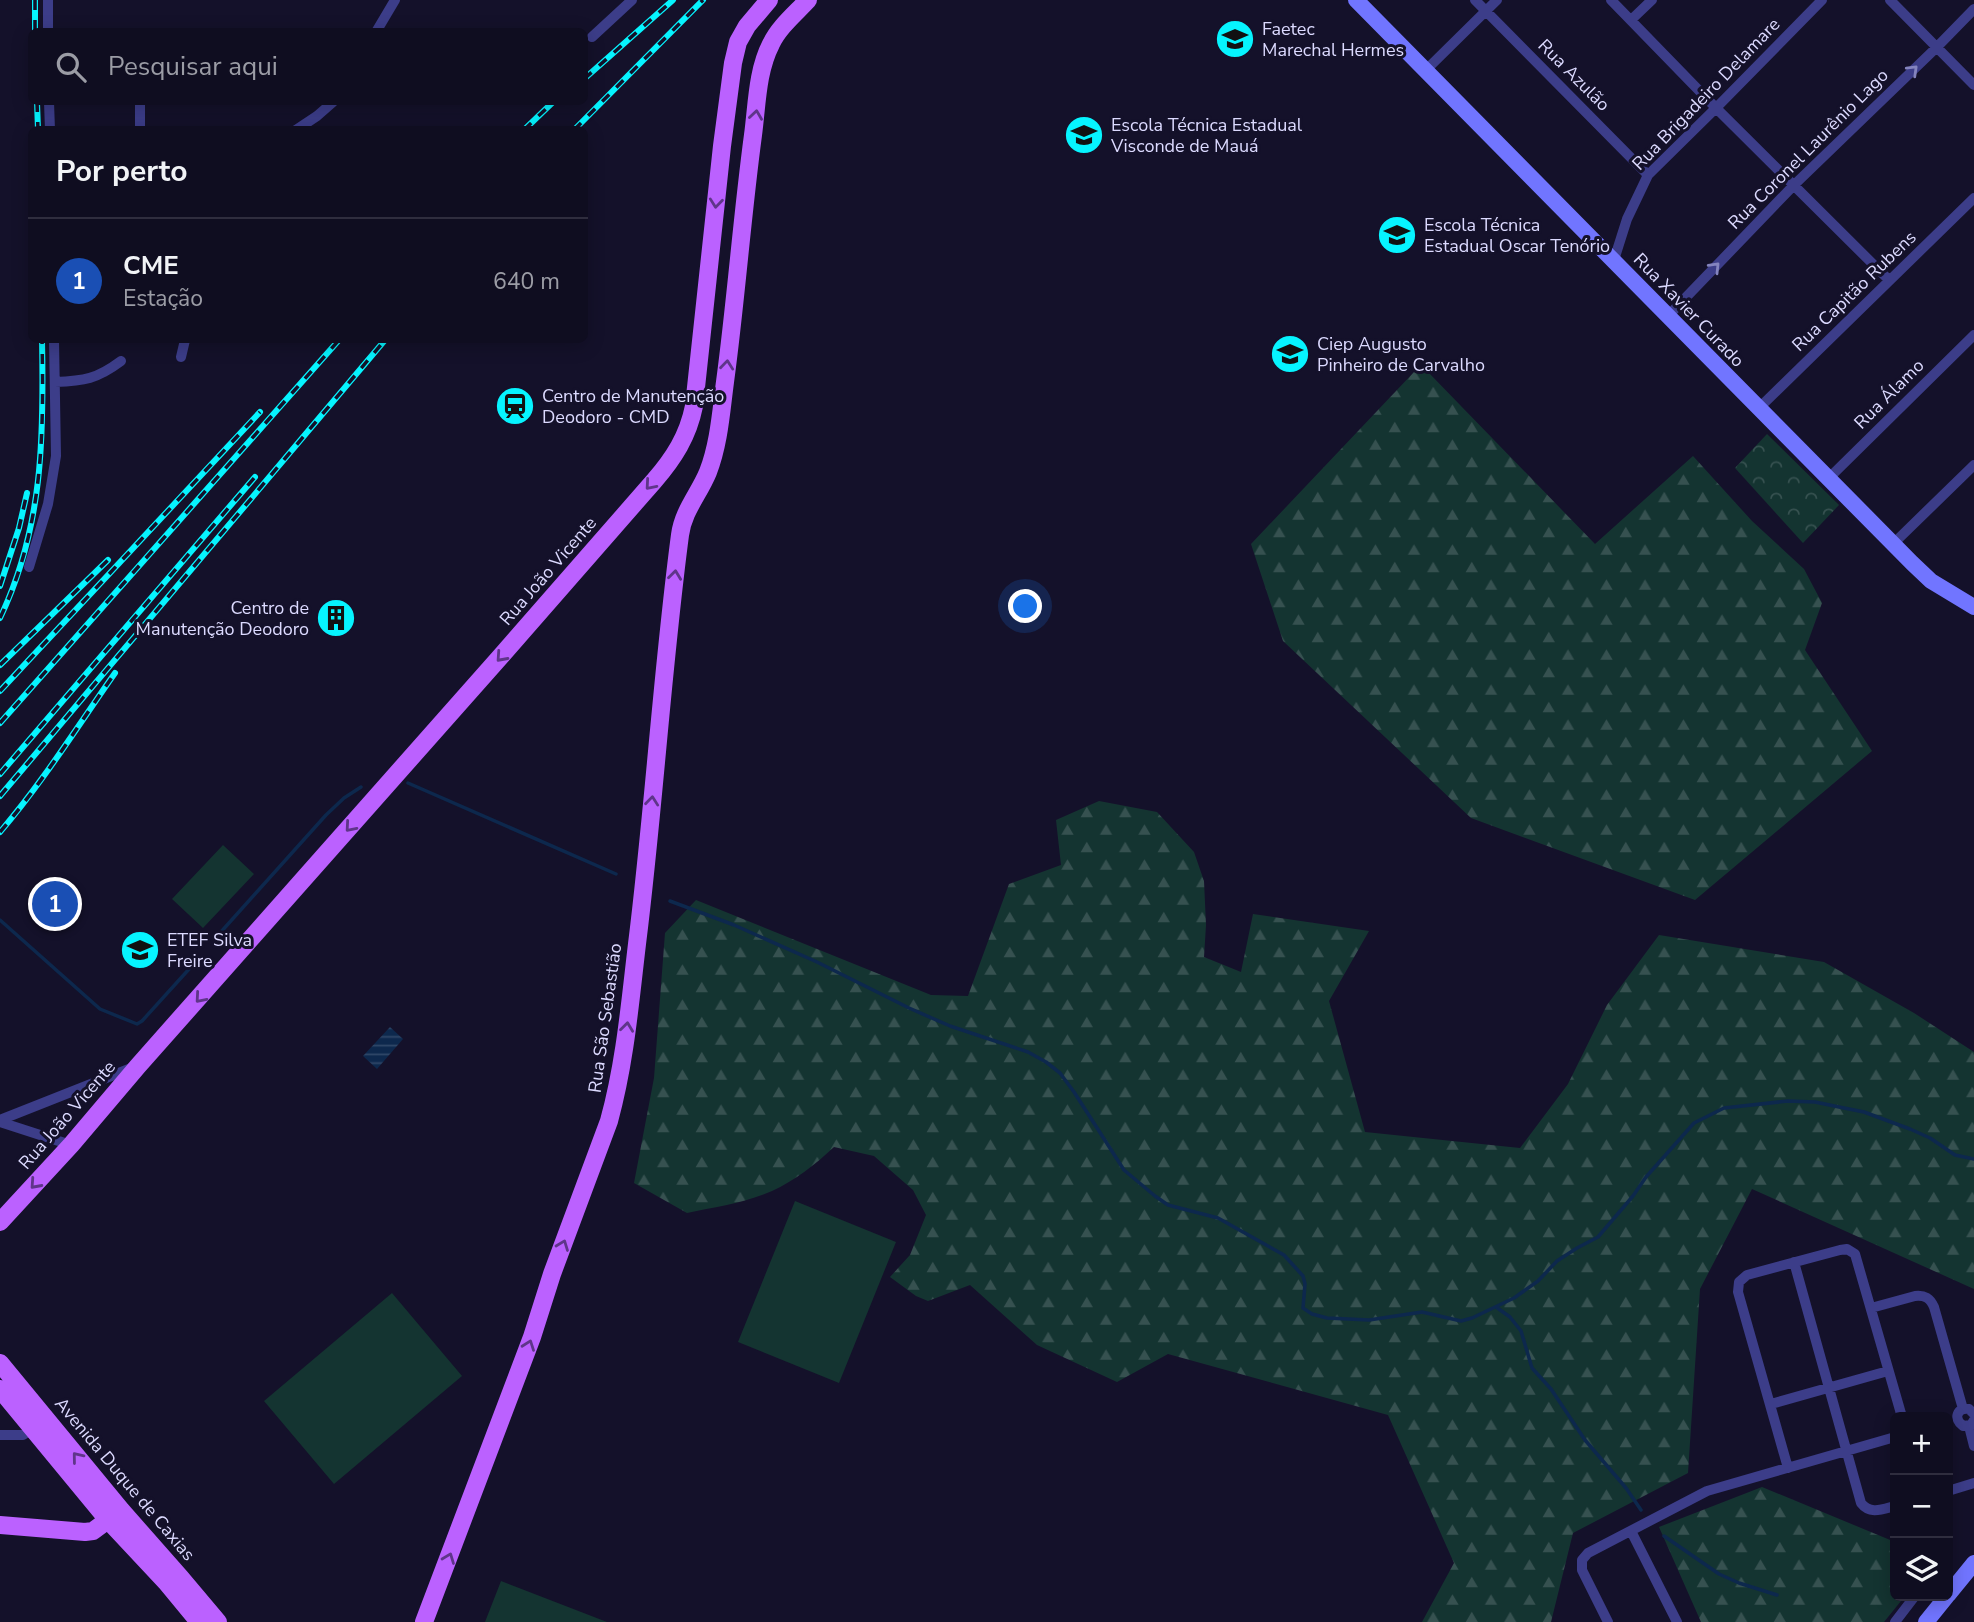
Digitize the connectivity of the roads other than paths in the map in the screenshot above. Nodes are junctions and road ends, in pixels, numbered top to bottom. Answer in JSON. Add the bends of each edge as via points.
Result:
{"nodes":[{"id":1,"x":48,"y":0,"type":"edge"},
{"id":2,"x":396,"y":0,"type":"edge"},
{"id":3,"x":632,"y":0,"type":"edge"},
{"id":4,"x":769,"y":0,"type":"edge"},
{"id":5,"x":808,"y":0,"type":"edge"},
{"id":6,"x":1356,"y":0,"type":"edge"},
{"id":7,"x":1475,"y":0,"type":"edge"},
{"id":8,"x":1497,"y":0,"type":"edge"},
{"id":9,"x":1611,"y":0,"type":"edge"},
{"id":10,"x":1653,"y":0,"type":"edge"},
{"id":11,"x":1822,"y":0,"type":"edge"},
{"id":12,"x":1890,"y":0,"type":"edge"},
{"id":13,"x":1974,"y":9,"type":"edge"},
{"id":14,"x":1486,"y":11,"type":"junction"},
{"id":15,"x":1631,"y":20,"type":"junction"},
{"id":16,"x":48,"y":28,"type":"edge"},
{"id":17,"x":378,"y":28,"type":"edge"},
{"id":18,"x":592,"y":37,"type":"dead end"},
{"id":19,"x":1936,"y":48,"type":"junction"},
{"id":20,"x":1426,"y":70,"type":"junction"},
{"id":21,"x":1974,"y":85,"type":"edge"},
{"id":22,"x":49,"y":105,"type":"edge"},
{"id":23,"x":140,"y":105,"type":"edge"},
{"id":24,"x":329,"y":105,"type":"edge"},
{"id":25,"x":1716,"y":108,"type":"junction"},
{"id":26,"x":50,"y":126,"type":"edge"},
{"id":27,"x":140,"y":126,"type":"edge"},
{"id":28,"x":302,"y":126,"type":"edge"},
{"id":29,"x":722,"y":146,"type":"junction"},
{"id":30,"x":751,"y":149,"type":"junction"},
{"id":31,"x":1648,"y":175,"type":"junction"},
{"id":32,"x":1794,"y":185,"type":"junction"},
{"id":33,"x":1974,"y":198,"type":"edge"},
{"id":34,"x":1614,"y":260,"type":"junction"},
{"id":35,"x":1889,"y":280,"type":"junction"},
{"id":36,"x":1668,"y":316,"type":"junction"},
{"id":37,"x":1974,"y":335,"type":"edge"},
{"id":38,"x":54,"y":343,"type":"edge"},
{"id":39,"x":184,"y":343,"type":"edge"},
{"id":40,"x":181,"y":357,"type":"dead end"},
{"id":41,"x":121,"y":361,"type":"dead end"},
{"id":42,"x":55,"y":382,"type":"junction"},
{"id":43,"x":1758,"y":409,"type":"junction"},
{"id":44,"x":1974,"y":465,"type":"edge"},
{"id":45,"x":1829,"y":478,"type":"junction"},
{"id":46,"x":1893,"y":544,"type":"junction"},
{"id":47,"x":29,"y":567,"type":"dead end"},
{"id":48,"x":1974,"y":607,"type":"edge"},
{"id":49,"x":138,"y":1066,"type":"junction"},
{"id":50,"x":0,"y":1121,"type":"edge"},
{"id":51,"x":71,"y":1145,"type":"junction"},
{"id":52,"x":0,"y":1222,"type":"edge"},
{"id":53,"x":1794,"y":1262,"type":"junction"},
{"id":54,"x":1871,"y":1308,"type":"junction"},
{"id":55,"x":0,"y":1363,"type":"edge"},
{"id":56,"x":1888,"y":1371,"type":"junction"},
{"id":57,"x":1829,"y":1388,"type":"junction"},
{"id":58,"x":0,"y":1390,"type":"edge"},
{"id":59,"x":1771,"y":1404,"type":"junction"},
{"id":60,"x":1900,"y":1412,"type":"edge"},
{"id":61,"x":1971,"y":1415,"type":"edge"},
{"id":62,"x":1953,"y":1420,"type":"edge"},
{"id":63,"x":40,"y":1424,"type":"junction"},
{"id":64,"x":0,"y":1435,"type":"edge"},
{"id":65,"x":1890,"y":1438,"type":"edge"},
{"id":66,"x":1974,"y":1446,"type":"edge"},
{"id":67,"x":1847,"y":1450,"type":"junction"},
{"id":68,"x":1788,"y":1468,"type":"junction"},
{"id":69,"x":1974,"y":1483,"type":"edge"},
{"id":70,"x":1953,"y":1489,"type":"edge"},
{"id":71,"x":1890,"y":1507,"type":"edge"},
{"id":72,"x":114,"y":1515,"type":"junction"},
{"id":73,"x":0,"y":1525,"type":"edge"},
{"id":74,"x":1631,"y":1531,"type":"junction"},
{"id":75,"x":1974,"y":1563,"type":"edge"},
{"id":76,"x":1953,"y":1588,"type":"edge"},
{"id":77,"x":1912,"y":1601,"type":"edge"},
{"id":78,"x":1942,"y":1601,"type":"edge"},
{"id":79,"x":1603,"y":1620,"type":"edge"},
{"id":80,"x":200,"y":1622,"type":"edge"},
{"id":81,"x":218,"y":1622,"type":"edge"},
{"id":82,"x":425,"y":1622,"type":"edge"},
{"id":83,"x":1677,"y":1622,"type":"edge"},
{"id":84,"x":1895,"y":1622,"type":"edge"},
{"id":85,"x":1926,"y":1622,"type":"edge"}],
"edges":[{"from":1,"to":16,"type":"street"},
{"from":2,"to":17,"type":"street"},
{"from":3,"to":18,"type":"street"},
{"from":4,"to":29,"type":"main road","name":"Rua João Vicente","via":[[738,42]]},
{"from":30,"to":5,"type":"main road","one_way":true,"via":[[765,58],[778,32]]},
{"from":6,"to":20,"type":"main road","name":"Rua Xavier Curado"},
{"from":7,"to":14,"type":"street","name":"Rua Azulão"},
{"from":8,"to":14,"type":"street"},
{"from":9,"to":15,"type":"street"},
{"from":10,"to":15,"type":"street"},
{"from":11,"to":25,"type":"street","name":"Rua Brigadeiro Delamare"},
{"from":12,"to":19,"type":"street"},
{"from":13,"to":19,"type":"street","name":"Rua Coronel Laurênio Lago"},
{"from":14,"to":20,"type":"street"},
{"from":14,"to":31,"type":"street","name":"Rua Azulão"},
{"from":15,"to":25,"type":"street"},
{"from":19,"to":21,"type":"street"},
{"from":32,"to":19,"type":"street","name":"Rua Coronel Laurênio Lago","one_way":true},
{"from":20,"to":34,"type":"main road","name":"Rua Xavier Curado"},
{"from":22,"to":26,"type":"street"},
{"from":23,"to":27,"type":"street"},
{"from":24,"to":28,"type":"street"},
{"from":25,"to":31,"type":"street","name":"Rua Brigadeiro Delamare"},
{"from":25,"to":32,"type":"street"},
{"from":29,"to":30,"type":"main road"},
{"from":29,"to":49,"type":"main road","name":"Rua João Vicente","one_way":true,"via":[[694,406],[678,450]]},
{"from":82,"to":30,"type":"main road","name":"Rua São Sebastião","one_way":true,"via":[[615,1100],[642,904],[681,530],[714,450]]},
{"from":31,"to":34,"type":"street","name":"Rua Brigadeiro Delamare"},
{"from":32,"to":35,"type":"street"},
{"from":36,"to":32,"type":"street","name":"Rua Coronel Laurênio Lago","one_way":true},
{"from":33,"to":35,"type":"street","name":"Rua Capitão Rubens"},
{"from":34,"to":36,"type":"main road","name":"Rua Xavier Curado"},
{"from":35,"to":43,"type":"street","name":"Rua Capitão Rubens"},
{"from":36,"to":43,"type":"main road","name":"Rua Xavier Curado"},
{"from":37,"to":45,"type":"street","name":"Rua Álamo"},
{"from":38,"to":42,"type":"street"},
{"from":39,"to":40,"type":"street"},
{"from":41,"to":42,"type":"street","via":[[92,379]]},
{"from":42,"to":47,"type":"street","via":[[55,466]]},
{"from":43,"to":45,"type":"main road","name":"Rua Xavier Curado"},
{"from":44,"to":46,"type":"street"},
{"from":45,"to":46,"type":"main road","name":"Rua Xavier Curado"},
{"from":46,"to":48,"type":"main road","name":"Rua Xavier Curado","via":[[1931,581]]},
{"from":49,"to":50,"type":"street","name":"Rua João Vicente"},
{"from":49,"to":51,"type":"main road","name":"Rua João Vicente"},
{"from":50,"to":51,"type":"street"},
{"from":51,"to":52,"type":"main road","name":"Rua João Vicente","one_way":true},
{"from":53,"to":54,"type":"street","via":[[1850,1250],[1857,1258]]},
{"from":53,"to":57,"type":"street"},
{"from":53,"to":59,"type":"street","via":[[1747,1275],[1738,1285]]},
{"from":54,"to":56,"type":"street"},
{"from":54,"to":61,"type":"street","via":[[1915,1296],[1929,1298]]},
{"from":55,"to":63,"type":"main road","name":"Avenida Duque de Caxias"},
{"from":56,"to":57,"type":"street"},
{"from":56,"to":60,"type":"street"},
{"from":57,"to":59,"type":"street"},
{"from":57,"to":67,"type":"street"},
{"from":58,"to":63,"type":"main road","name":"Avenida Duque de Caxias"},
{"from":59,"to":68,"type":"street"},
{"from":61,"to":62,"type":"street","via":[[1957,1414]]},
{"from":61,"to":66,"type":"street"},
{"from":63,"to":64,"type":"street","via":[[23,1435]]},
{"from":63,"to":72,"type":"main road","name":"Avenida Duque de Caxias"},
{"from":65,"to":67,"type":"street"},
{"from":67,"to":68,"type":"street"},
{"from":67,"to":71,"type":"street","via":[[1864,1507]]},
{"from":68,"to":74,"type":"street","via":[[1707,1491]]},
{"from":69,"to":70,"type":"street"},
{"from":72,"to":73,"type":"main road","via":[[85,1532]]},
{"from":72,"to":80,"type":"main road","name":"Avenida Duque de Caxias"},
{"from":72,"to":81,"type":"main road","name":"Avenida Duque de Caxias","via":[[180,1577]]},
{"from":74,"to":79,"type":"street","via":[[1581,1560]]},
{"from":74,"to":83,"type":"street"},
{"from":75,"to":76,"type":"main road"},
{"from":77,"to":84,"type":"street"},
{"from":78,"to":85,"type":"main road"}]}
